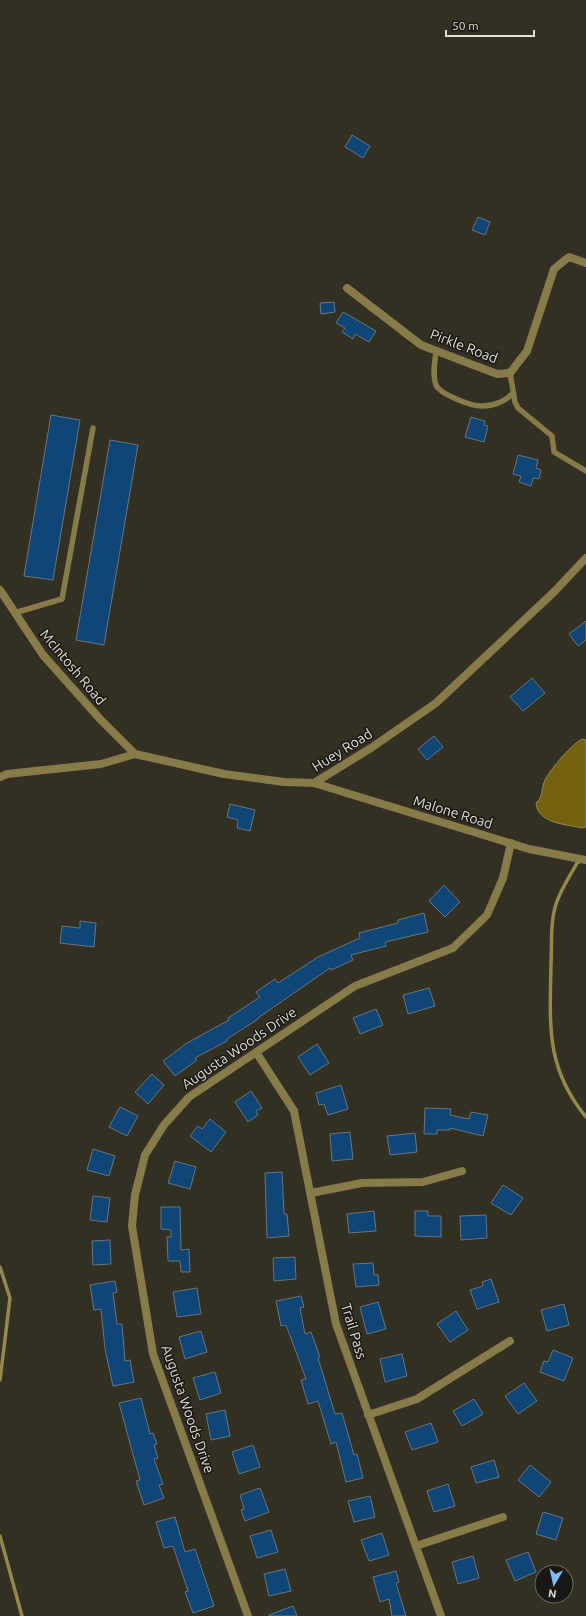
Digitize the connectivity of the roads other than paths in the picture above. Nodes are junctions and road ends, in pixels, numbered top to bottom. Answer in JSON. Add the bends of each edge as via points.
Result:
{"nodes":[{"id":1,"x":586,"y":263,"type":"edge"},
{"id":2,"x":347,"y":288,"type":"dead end"},
{"id":3,"x":436,"y":351,"type":"junction"},
{"id":4,"x":510,"y":373,"type":"junction"},
{"id":5,"x":514,"y":393,"type":"junction"},
{"id":6,"x":93,"y":428,"type":"dead end"},
{"id":7,"x":586,"y":471,"type":"edge"},
{"id":8,"x":586,"y":558,"type":"edge"},
{"id":9,"x":0,"y":590,"type":"edge"},
{"id":10,"x":14,"y":613,"type":"junction"},
{"id":11,"x":135,"y":754,"type":"junction"},
{"id":12,"x":0,"y":777,"type":"edge"},
{"id":13,"x":314,"y":783,"type":"junction"},
{"id":14,"x":511,"y":843,"type":"junction"},
{"id":15,"x":586,"y":860,"type":"edge"},
{"id":16,"x":256,"y":1052,"type":"junction"},
{"id":17,"x":462,"y":1171,"type":"dead end"},
{"id":18,"x":311,"y":1192,"type":"junction"},
{"id":19,"x":510,"y":1341,"type":"dead end"},
{"id":20,"x":368,"y":1415,"type":"junction"},
{"id":21,"x":503,"y":1517,"type":"dead end"},
{"id":22,"x":416,"y":1546,"type":"junction"},
{"id":23,"x":248,"y":1616,"type":"edge"},
{"id":24,"x":441,"y":1616,"type":"edge"}],
"edges":[{"from":1,"to":4,"type":"street","name":"Pirkle Road","via":[[569,257],[554,269],[527,351]]},
{"from":2,"to":3,"type":"street","name":"Pirkle Road","via":[[421,345]]},
{"from":3,"to":4,"type":"street","name":"Pirkle Road","via":[[497,374]]},
{"from":3,"to":5,"type":"lane","via":[[434,377],[440,392],[464,402],[484,406],[507,400]]},
{"from":4,"to":5,"type":"lane"},
{"from":5,"to":7,"type":"lane","via":[[518,408],[552,436],[554,452]]},
{"from":6,"to":10,"type":"lane","via":[[62,599]]},
{"from":8,"to":13,"type":"street","name":"Huey Road","via":[[554,592],[436,703]]},
{"from":9,"to":10,"type":"street","name":"McIntosh Road"},
{"from":10,"to":11,"type":"street","name":"McIntosh Road","via":[[44,655],[100,719]]},
{"from":11,"to":12,"type":"street","name":"Huey Road","via":[[101,764],[7,774]]},
{"from":11,"to":13,"type":"street","name":"Huey Road","via":[[224,774]]},
{"from":13,"to":14,"type":"street","name":"Malone Road"},
{"from":14,"to":15,"type":"street","name":"Malone Road"},
{"from":14,"to":16,"type":"street","name":"Augusta Woods Drive","via":[[503,878],[487,915],[453,948],[355,986]]},
{"from":16,"to":18,"type":"street","name":"Trail Pass","via":[[294,1111]]},
{"from":16,"to":23,"type":"street","name":"Augusta Woods Drive","via":[[189,1097],[164,1125],[145,1155],[135,1195],[132,1226],[153,1354]]},
{"from":17,"to":18,"type":"street","via":[[423,1182],[362,1183]]},
{"from":18,"to":20,"type":"street","name":"Trail Pass","via":[[336,1324]]},
{"from":19,"to":20,"type":"street","via":[[417,1399]]},
{"from":20,"to":22,"type":"street","name":"Trail Pass"},
{"from":21,"to":22,"type":"street"},
{"from":22,"to":24,"type":"street","name":"Trail Pass"}]}
